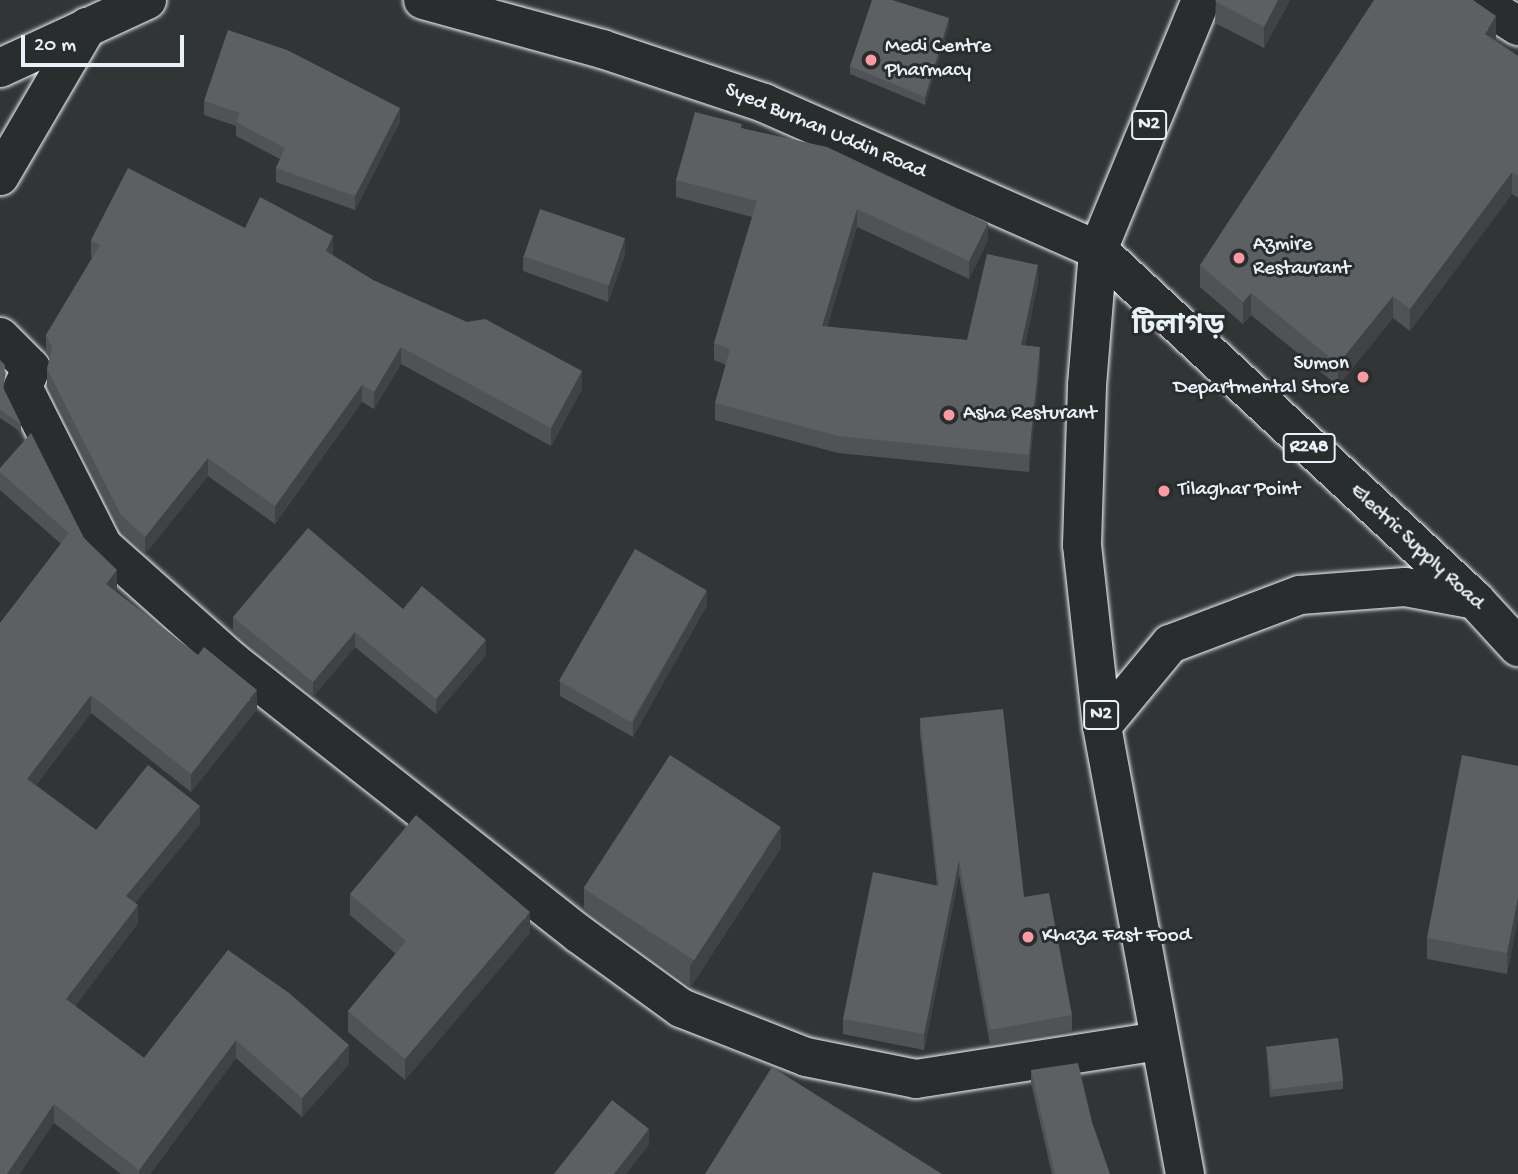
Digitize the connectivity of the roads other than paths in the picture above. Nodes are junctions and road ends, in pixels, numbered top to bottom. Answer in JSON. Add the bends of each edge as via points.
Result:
{"nodes":[{"id":1,"x":147,"y":0,"type":"edge"},
{"id":2,"x":423,"y":0,"type":"edge"},
{"id":3,"x":1201,"y":0,"type":"edge"},
{"id":4,"x":1477,"y":0,"type":"edge"},
{"id":5,"x":1518,"y":26,"type":"edge"},
{"id":6,"x":87,"y":27,"type":"junction"},
{"id":7,"x":0,"y":68,"type":"edge"},
{"id":8,"x":0,"y":176,"type":"edge"},
{"id":9,"x":1098,"y":250,"type":"junction"},
{"id":10,"x":0,"y":337,"type":"edge"},
{"id":11,"x":1475,"y":600,"type":"junction"},
{"id":12,"x":1518,"y":647,"type":"edge"},
{"id":13,"x":1102,"y":726,"type":"junction"},
{"id":14,"x":1159,"y":1041,"type":"junction"},
{"id":15,"x":1185,"y":1174,"type":"edge"}],
"edges":[{"from":1,"to":6,"type":"main road"},
{"from":2,"to":9,"type":"main road","name":"Syed Burhan Uddin Road","via":[[602,49],[764,103]]},
{"from":3,"to":9,"type":"main road","number":"N2"},
{"from":4,"to":5,"type":"main road"},
{"from":6,"to":7,"type":"main road"},
{"from":6,"to":8,"type":"main road"},
{"from":9,"to":11,"type":"main road","name":"Electric Supply Road","number":"R248"},
{"from":9,"to":13,"type":"main road","number":"N2","via":[[1087,385],[1082,545]]},
{"from":10,"to":14,"type":"main road","via":[[32,368],[23,387],[103,547],[232,661],[579,934],[681,1008],[806,1057],[916,1079]]},
{"from":11,"to":12,"type":"main road","name":"Electric Supply Road","number":"R248"},
{"from":11,"to":13,"type":"main road","via":[[1405,587],[1300,595],[1170,644]]},
{"from":13,"to":14,"type":"main road","number":"N2"},
{"from":14,"to":15,"type":"main road","number":"N2"}]}
